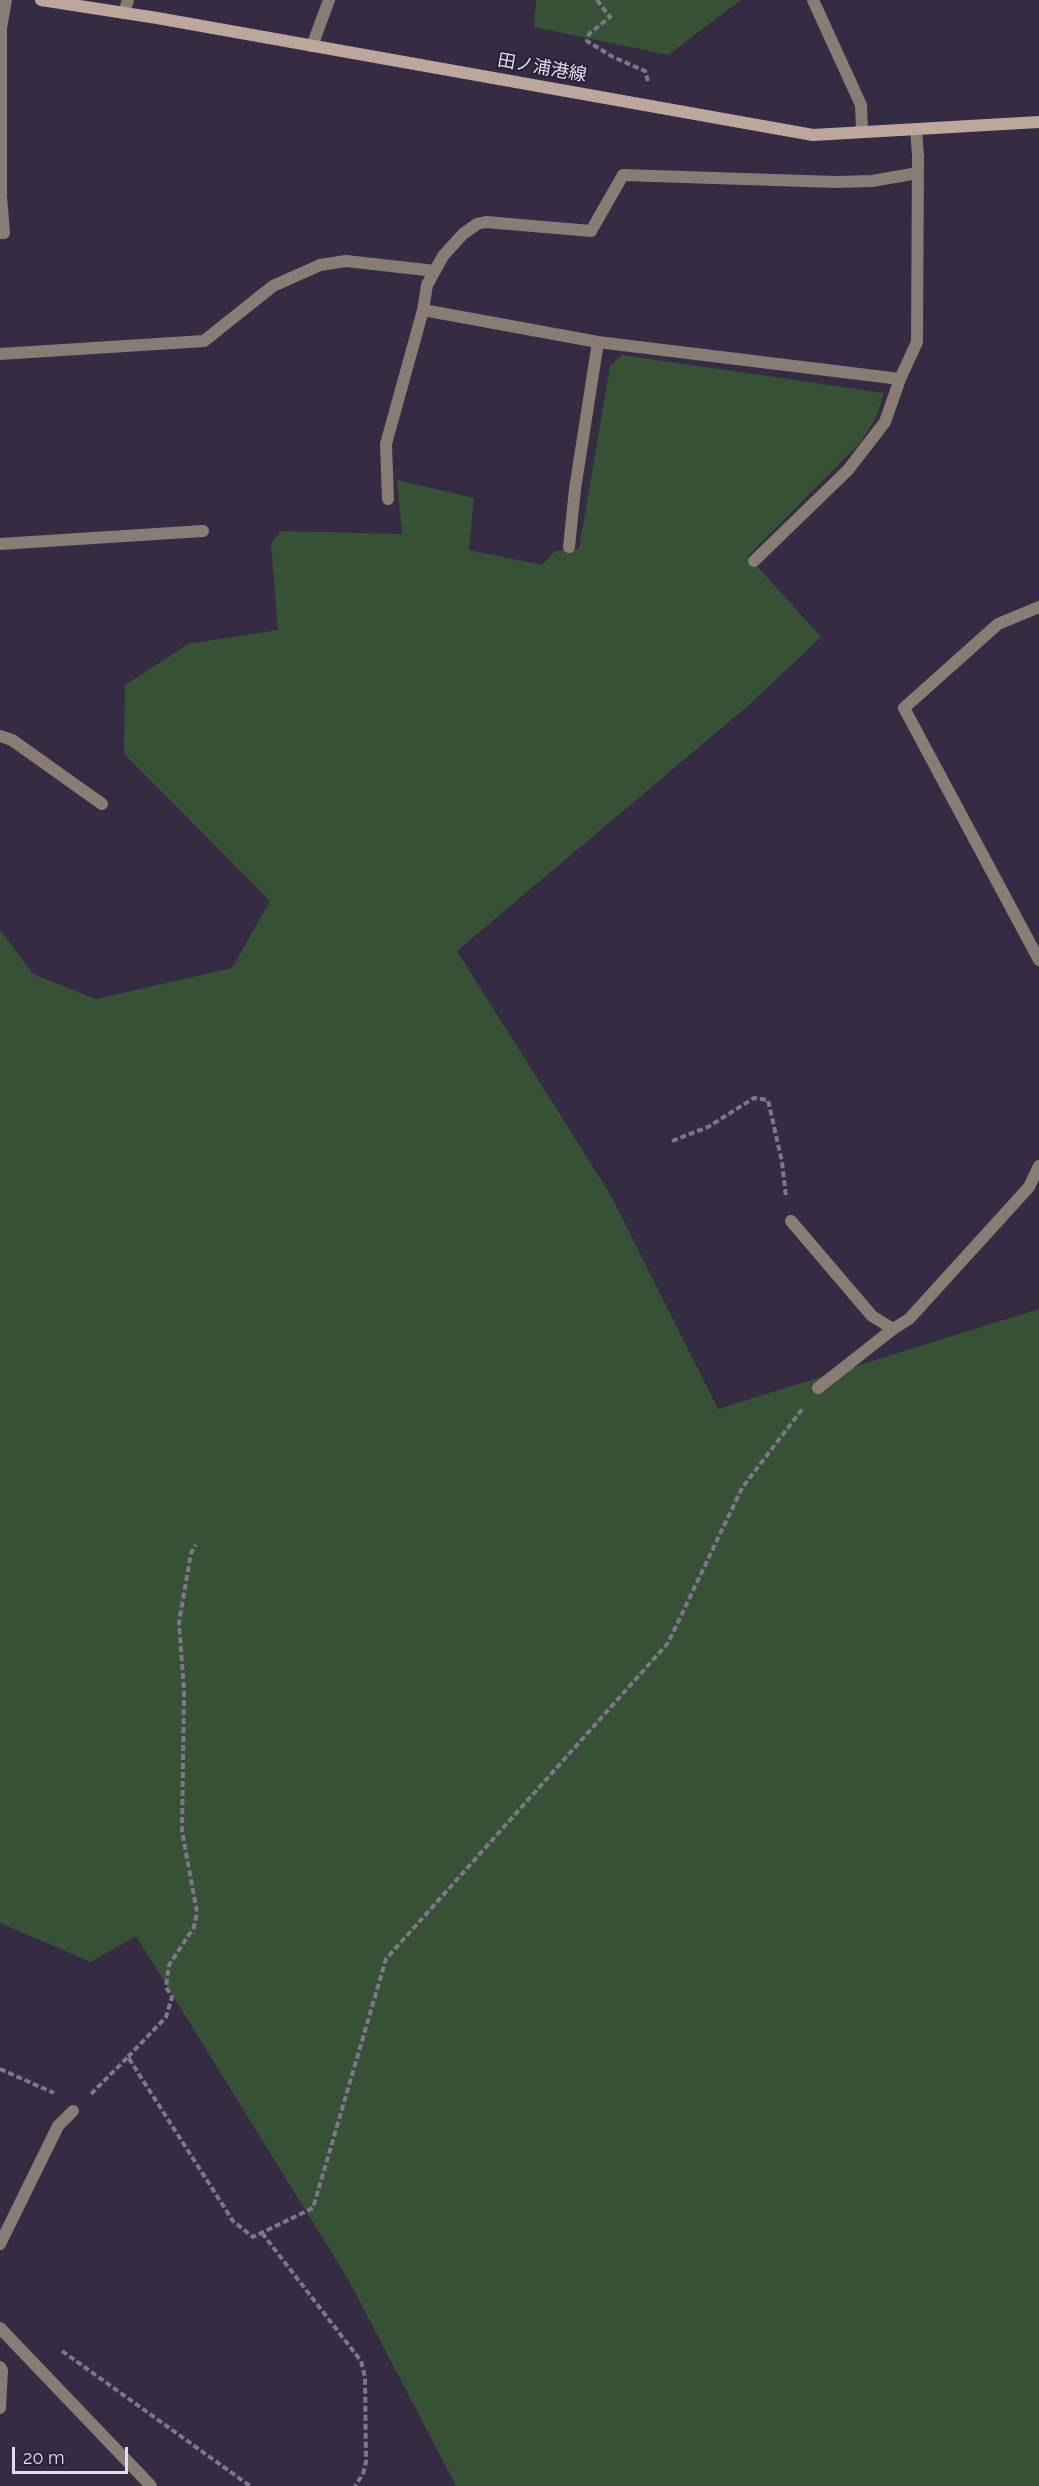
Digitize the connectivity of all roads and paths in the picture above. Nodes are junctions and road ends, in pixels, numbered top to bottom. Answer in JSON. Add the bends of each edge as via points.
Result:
{"nodes":[{"id":1,"x":6,"y":0,"type":"edge"},
{"id":2,"x":41,"y":0,"type":"edge"},
{"id":3,"x":128,"y":0,"type":"edge"},
{"id":4,"x":329,"y":0,"type":"edge"},
{"id":5,"x":597,"y":0,"type":"edge"},
{"id":6,"x":813,"y":0,"type":"edge"},
{"id":7,"x":123,"y":13,"type":"junction"},
{"id":8,"x":312,"y":46,"type":"junction"},
{"id":9,"x":646,"y":105,"type":"junction"},
{"id":10,"x":1039,"y":122,"type":"edge"},
{"id":11,"x":916,"y":129,"type":"junction"},
{"id":12,"x":862,"y":132,"type":"junction"},
{"id":13,"x":918,"y":173,"type":"junction"},
{"id":14,"x":0,"y":233,"type":"edge"},
{"id":15,"x":435,"y":271,"type":"junction"},
{"id":16,"x":423,"y":310,"type":"junction"},
{"id":17,"x":598,"y":342,"type":"junction"},
{"id":18,"x":0,"y":354,"type":"edge"},
{"id":19,"x":900,"y":379,"type":"junction"},
{"id":20,"x":388,"y":499,"type":"dead end"},
{"id":21,"x":203,"y":531,"type":"dead end"},
{"id":22,"x":0,"y":544,"type":"edge"},
{"id":23,"x":569,"y":547,"type":"dead end"},
{"id":24,"x":754,"y":561,"type":"dead end"},
{"id":25,"x":1039,"y":608,"type":"edge"},
{"id":26,"x":0,"y":736,"type":"edge"},
{"id":27,"x":102,"y":804,"type":"dead end"},
{"id":28,"x":1039,"y":960,"type":"edge"},
{"id":29,"x":672,"y":1141,"type":"dead end"},
{"id":30,"x":1038,"y":1170,"type":"edge"},
{"id":31,"x":791,"y":1221,"type":"joint"},
{"id":32,"x":893,"y":1329,"type":"junction"},
{"id":33,"x":818,"y":1389,"type":"joint"},
{"id":34,"x":196,"y":1545,"type":"dead end"},
{"id":35,"x":128,"y":2057,"type":"junction"},
{"id":36,"x":0,"y":2069,"type":"edge"},
{"id":37,"x":75,"y":2109,"type":"junction"},
{"id":38,"x":262,"y":2233,"type":"junction"},
{"id":39,"x":0,"y":2244,"type":"edge"},
{"id":40,"x":0,"y":2328,"type":"edge"},
{"id":41,"x":58,"y":2349,"type":"dead end"},
{"id":42,"x":0,"y":2367,"type":"edge"},
{"id":43,"x":0,"y":2408,"type":"edge"},
{"id":44,"x":151,"y":2486,"type":"edge"},
{"id":45,"x":250,"y":2486,"type":"edge"},
{"id":46,"x":356,"y":2486,"type":"edge"}],
"edges":[{"from":1,"to":14,"type":"street","via":[[2,28],[4,233]]},
{"from":2,"to":7,"type":"main road","name":"田ノ浦港線"},
{"from":3,"to":7,"type":"street"},
{"from":4,"to":8,"type":"street"},
{"from":5,"to":9,"type":"path","via":[[610,17],[589,34],[587,41],[645,71]]},
{"from":6,"to":12,"type":"street","via":[[861,105]]},
{"from":7,"to":8,"type":"main road","name":"田ノ浦港線"},
{"from":8,"to":9,"type":"main road","name":"田ノ浦港線"},
{"from":9,"to":12,"type":"main road","name":"田ノ浦港線","via":[[813,135]]},
{"from":10,"to":11,"type":"main road","name":"田ノ浦港線"},
{"from":11,"to":12,"type":"main road","name":"田ノ浦港線"},
{"from":11,"to":13,"type":"street"},
{"from":13,"to":15,"type":"street","via":[[836,182],[622,176],[591,231],[477,224],[443,256]]},
{"from":13,"to":19,"type":"street","via":[[916,342]]},
{"from":15,"to":16,"type":"street","via":[[427,285]]},
{"from":15,"to":18,"type":"street","via":[[346,261],[320,264],[273,286],[204,341]]},
{"from":16,"to":17,"type":"street"},
{"from":16,"to":20,"type":"street","via":[[386,444]]},
{"from":17,"to":19,"type":"street"},
{"from":17,"to":23,"type":"street"},
{"from":19,"to":24,"type":"street","via":[[885,422],[867,448]]},
{"from":21,"to":22,"type":"street"},
{"from":25,"to":28,"type":"street","via":[[998,624],[904,708]]},
{"from":26,"to":27,"type":"street"},
{"from":29,"to":31,"type":"path","via":[[708,1127],[754,1098],[768,1100]]},
{"from":30,"to":32,"type":"street","via":[[1029,1187],[947,1279],[909,1319]]},
{"from":31,"to":32,"type":"street","via":[[872,1316]]},
{"from":32,"to":33,"type":"street"},
{"from":33,"to":38,"type":"path","via":[[742,1488],[668,1643],[386,1959],[313,2208]]},
{"from":34,"to":35,"type":"path","via":[[191,1553],[179,1622],[184,1691],[182,1831],[197,1912],[194,1927],[169,1965],[166,1988],[172,1997],[166,2017]]},
{"from":35,"to":37,"type":"path"},
{"from":35,"to":38,"type":"path","via":[[233,2221],[253,2237]]},
{"from":36,"to":37,"type":"path","via":[[67,2099]]},
{"from":37,"to":39,"type":"street","via":[[58,2126]]},
{"from":38,"to":46,"type":"path","via":[[361,2361],[365,2377],[366,2462]]},
{"from":40,"to":44,"type":"street"},
{"from":41,"to":45,"type":"path"},
{"from":42,"to":43,"type":"street"}]}
